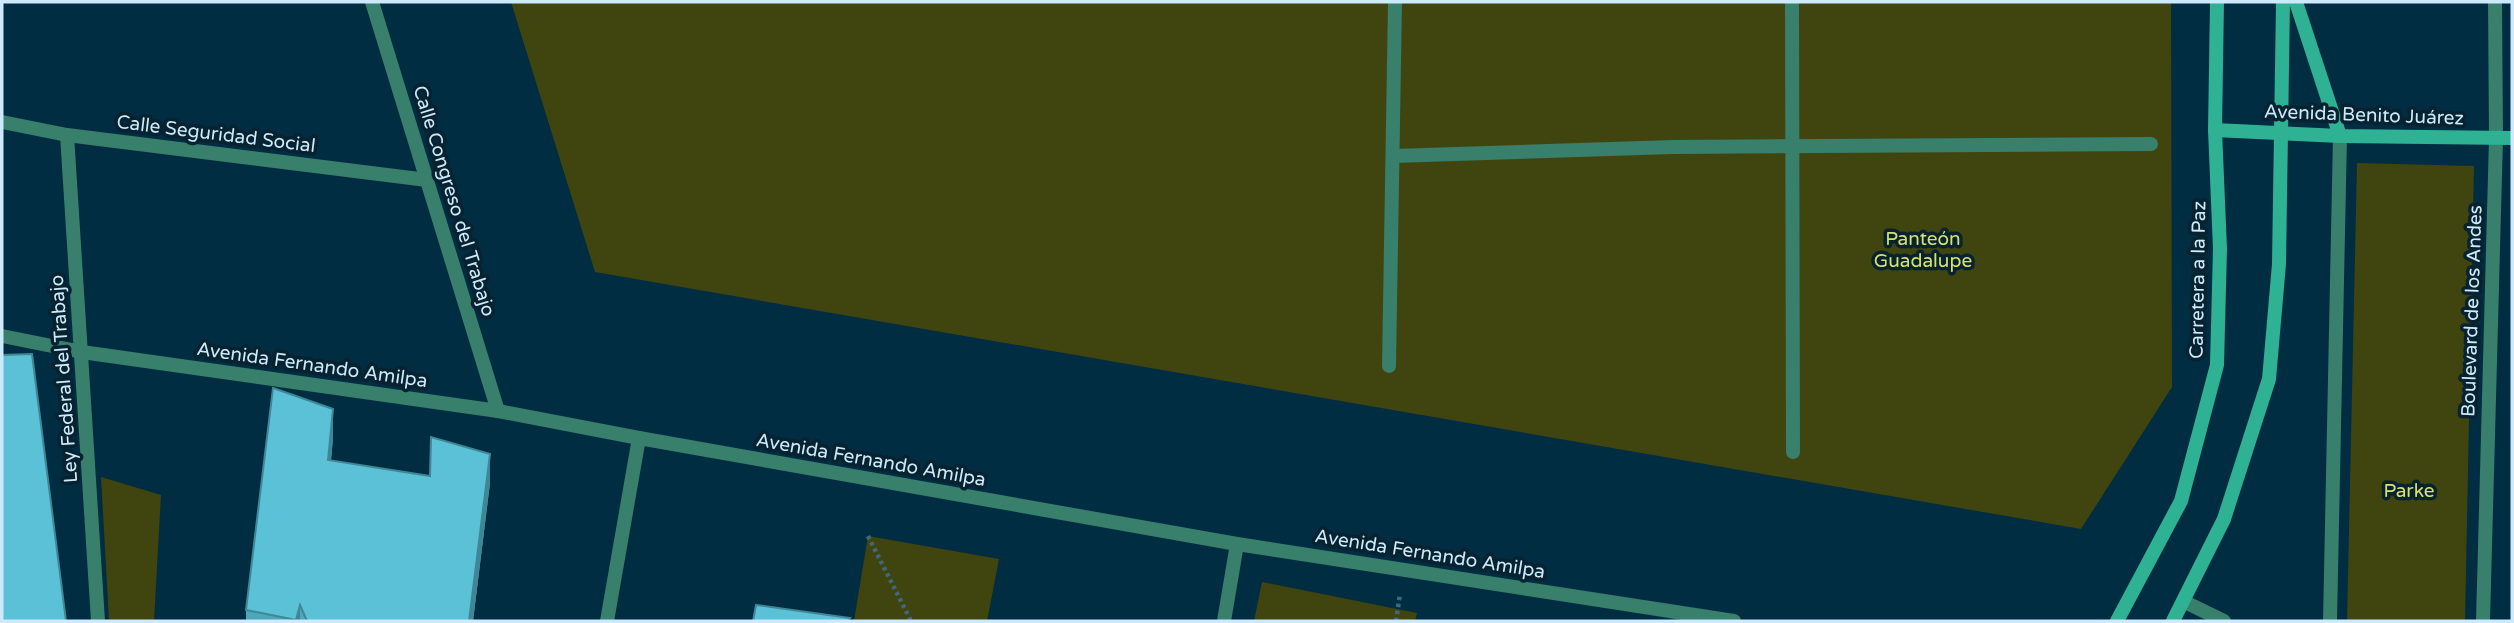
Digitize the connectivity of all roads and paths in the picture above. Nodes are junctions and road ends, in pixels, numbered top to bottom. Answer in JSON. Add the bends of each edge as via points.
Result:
{"nodes":[{"id":1,"x":372,"y":2,"type":"edge"},
{"id":2,"x":1395,"y":2,"type":"edge"},
{"id":3,"x":1792,"y":2,"type":"edge"},
{"id":4,"x":2217,"y":2,"type":"edge"},
{"id":5,"x":2283,"y":2,"type":"edge"},
{"id":6,"x":2296,"y":2,"type":"edge"},
{"id":7,"x":2495,"y":2,"type":"edge"},
{"id":8,"x":2,"y":122,"type":"edge"},
{"id":9,"x":2215,"y":130,"type":"junction"},
{"id":10,"x":2281,"y":132,"type":"junction"},
{"id":11,"x":67,"y":135,"type":"junction"},
{"id":12,"x":2340,"y":136,"type":"junction"},
{"id":13,"x":2496,"y":138,"type":"junction"},
{"id":14,"x":2512,"y":138,"type":"edge"},
{"id":15,"x":2151,"y":144,"type":"dead end"},
{"id":16,"x":1792,"y":148,"type":"junction"},
{"id":17,"x":1393,"y":156,"type":"junction"},
{"id":18,"x":427,"y":180,"type":"junction"},
{"id":19,"x":2,"y":336,"type":"edge"},
{"id":20,"x":82,"y":352,"type":"junction"},
{"id":21,"x":1389,"y":366,"type":"dead end"},
{"id":22,"x":498,"y":411,"type":"junction"},
{"id":23,"x":639,"y":438,"type":"junction"},
{"id":24,"x":1793,"y":452,"type":"dead end"},
{"id":25,"x":868,"y":536,"type":"dead end"},
{"id":26,"x":1237,"y":544,"type":"junction"},
{"id":27,"x":2185,"y":601,"type":"junction"},
{"id":28,"x":98,"y":621,"type":"edge"},
{"id":29,"x":607,"y":621,"type":"edge"},
{"id":30,"x":911,"y":621,"type":"edge"},
{"id":31,"x":1224,"y":621,"type":"edge"},
{"id":32,"x":1734,"y":621,"type":"edge"},
{"id":33,"x":2117,"y":621,"type":"edge"},
{"id":34,"x":2174,"y":621,"type":"edge"},
{"id":35,"x":2224,"y":621,"type":"edge"},
{"id":36,"x":2330,"y":621,"type":"edge"},
{"id":37,"x":2483,"y":621,"type":"edge"}],
"edges":[{"from":1,"to":18,"type":"street","name":"Calle Congreso del Trabajo"},
{"from":2,"to":17,"type":"street"},
{"from":3,"to":16,"type":"street"},
{"from":4,"to":9,"type":"main road","name":"Carretera a la Paz"},
{"from":5,"to":10,"type":"main road"},
{"from":6,"to":12,"type":"main road"},
{"from":7,"to":13,"type":"street","name":"Boulevard de los Andes"},
{"from":8,"to":11,"type":"street","name":"Calle Seguridad Social"},
{"from":9,"to":10,"type":"main road","name":"Avenida Benito Juárez"},
{"from":9,"to":33,"type":"main road","name":"Carretera a la Paz","via":[[2220,249],[2217,365],[2181,501]]},
{"from":10,"to":12,"type":"main road","name":"Avenida Benito Juárez"},
{"from":10,"to":27,"type":"main road","via":[[2280,264],[2269,379],[2224,519]]},
{"from":11,"to":18,"type":"street","name":"Calle Seguridad Social"},
{"from":11,"to":20,"type":"street","name":"Ley Federal del Trabajo"},
{"from":12,"to":13,"type":"main road","name":"Avenida Benito Juárez"},
{"from":12,"to":36,"type":"street"},
{"from":13,"to":14,"type":"main road","name":"Avenida Benito Juárez"},
{"from":13,"to":37,"type":"street","name":"Boulevard de los Andes"},
{"from":15,"to":16,"type":"street"},
{"from":16,"to":17,"type":"street","via":[[1673,146]]},
{"from":16,"to":24,"type":"street"},
{"from":17,"to":21,"type":"street"},
{"from":18,"to":22,"type":"street","name":"Calle Congreso del Trabajo"},
{"from":19,"to":20,"type":"street","name":"Avenida Fernando Amilpa"},
{"from":20,"to":22,"type":"street","name":"Avenida Fernando Amilpa"},
{"from":20,"to":28,"type":"street","name":"Ley Federal del Trabajo"},
{"from":22,"to":23,"type":"street","name":"Avenida Fernando Amilpa"},
{"from":23,"to":26,"type":"street","name":"Avenida Fernando Amilpa"},
{"from":23,"to":29,"type":"street"},
{"from":25,"to":30,"type":"path"},
{"from":26,"to":31,"type":"street"},
{"from":26,"to":32,"type":"street","name":"Avenida Fernando Amilpa"},
{"from":27,"to":34,"type":"main road"},
{"from":27,"to":35,"type":"street"}]}
